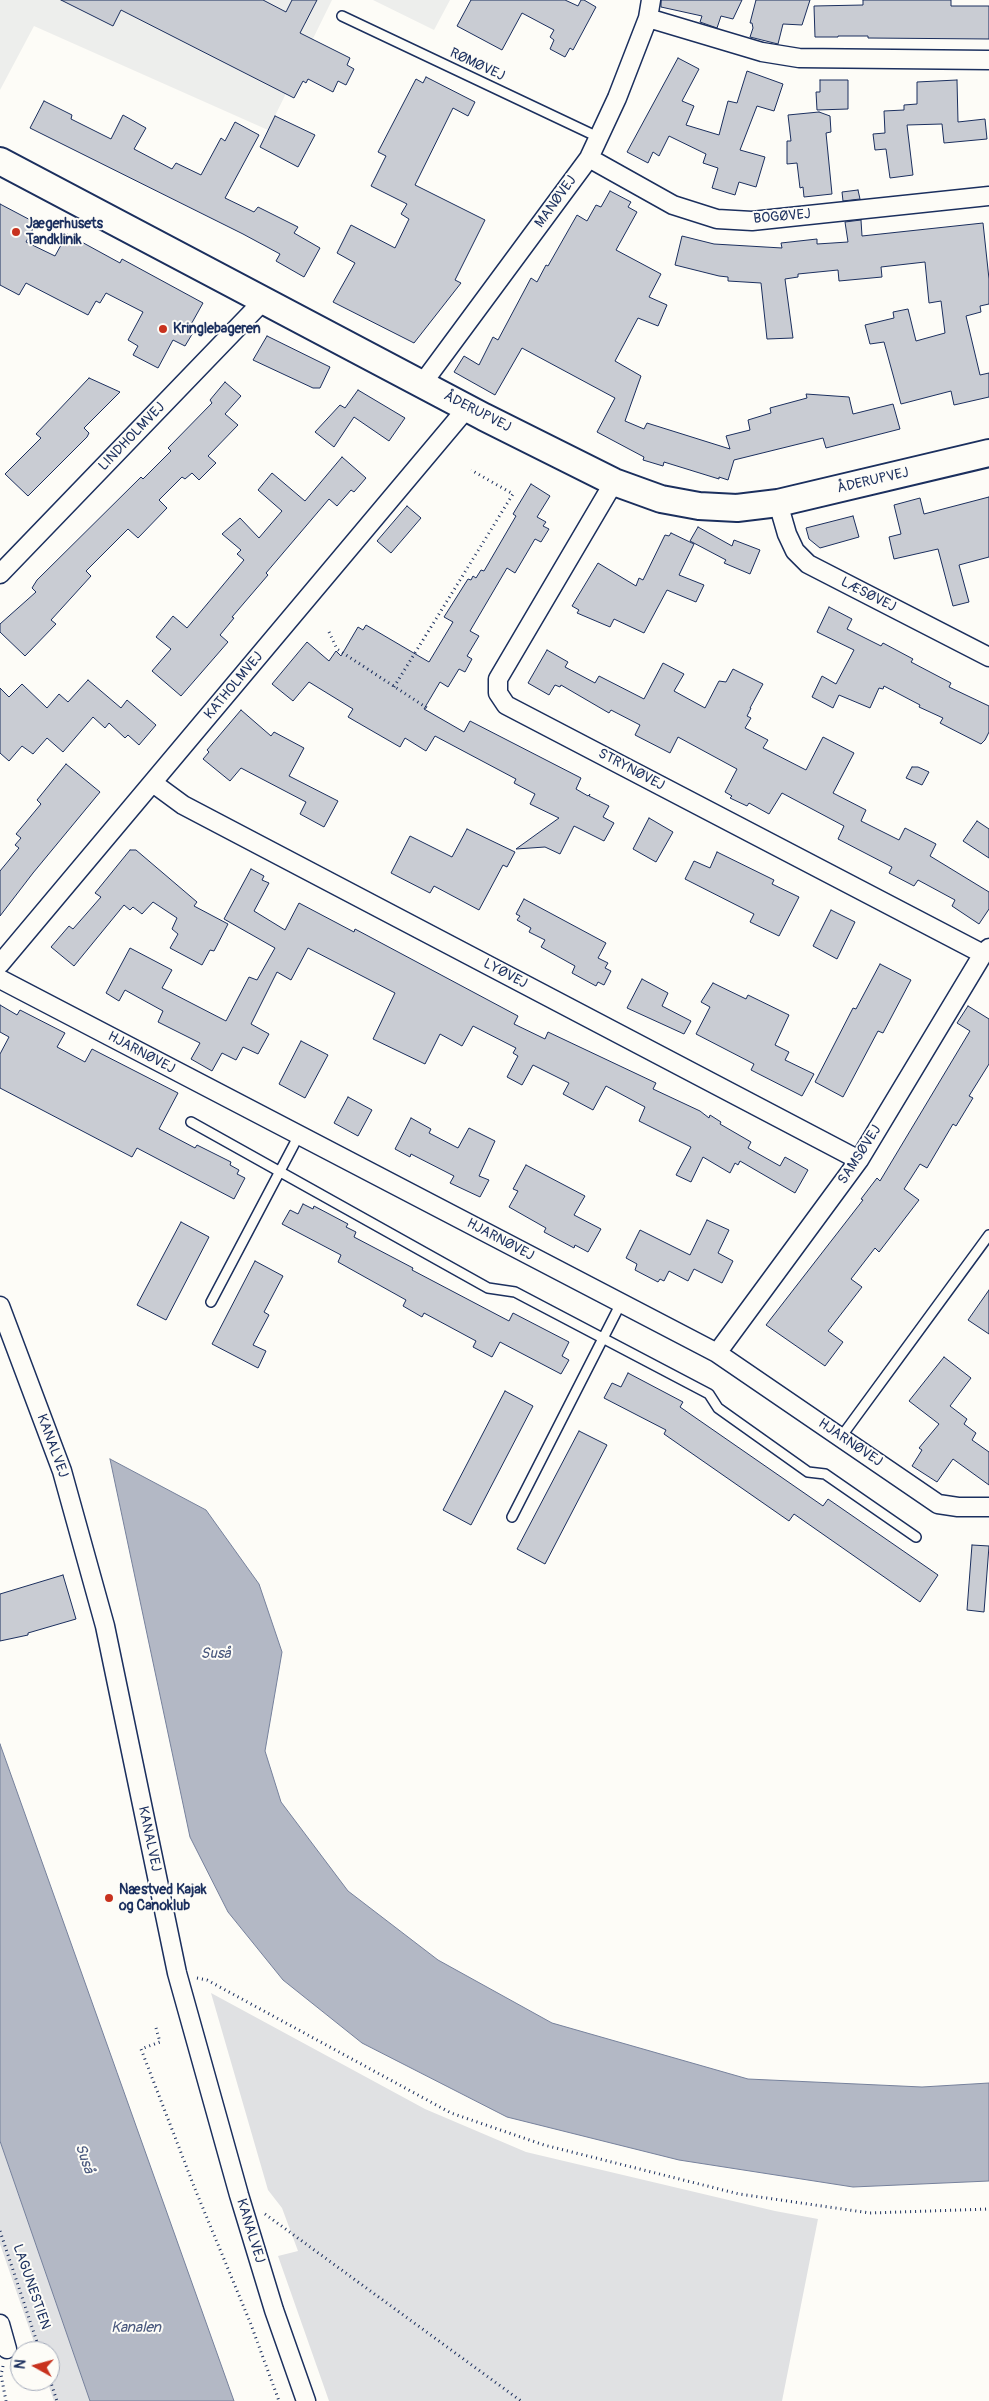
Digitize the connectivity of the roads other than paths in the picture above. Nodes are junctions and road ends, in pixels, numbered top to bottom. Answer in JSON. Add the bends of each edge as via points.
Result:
{"nodes":[{"id":1,"x":651,"y":0,"type":"edge"},
{"id":2,"x":342,"y":16,"type":"dead end"},
{"id":3,"x":648,"y":18,"type":"junction"},
{"id":4,"x":989,"y":60,"type":"edge"},
{"id":5,"x":600,"y":138,"type":"junction"},
{"id":6,"x":589,"y":158,"type":"junction"},
{"id":7,"x":0,"y":160,"type":"edge"},
{"id":8,"x":989,"y":196,"type":"edge"},
{"id":9,"x":265,"y":299,"type":"junction"},
{"id":10,"x":422,"y":384,"type":"junction"},
{"id":11,"x":468,"y":408,"type":"junction"},
{"id":12,"x":989,"y":453,"type":"edge"},
{"id":13,"x":614,"y":482,"type":"junction"},
{"id":14,"x":778,"y":503,"type":"junction"},
{"id":15,"x":0,"y":574,"type":"edge"},
{"id":16,"x":989,"y":657,"type":"edge"},
{"id":17,"x":153,"y":783,"type":"junction"},
{"id":18,"x":986,"y":951,"type":"edge"},
{"id":19,"x":0,"y":964,"type":"edge"},
{"id":20,"x":0,"y":979,"type":"edge"},
{"id":21,"x":191,"y":1122,"type":"dead end"},
{"id":22,"x":299,"y":1135,"type":"junction"},
{"id":23,"x":859,"y":1160,"type":"junction"},
{"id":24,"x":280,"y":1172,"type":"junction"},
{"id":25,"x":989,"y":1235,"type":"edge"},
{"id":26,"x":211,"y":1302,"type":"dead end"},
{"id":27,"x":620,"y":1303,"type":"junction"},
{"id":28,"x":0,"y":1306,"type":"edge"},
{"id":29,"x":602,"y":1338,"type":"junction"},
{"id":30,"x":717,"y":1353,"type":"junction"},
{"id":31,"x":841,"y":1437,"type":"junction"},
{"id":32,"x":989,"y":1507,"type":"edge"},
{"id":33,"x":512,"y":1517,"type":"dead end"},
{"id":34,"x":916,"y":1536,"type":"dead end"},
{"id":35,"x":0,"y":2324,"type":"edge"},
{"id":36,"x":7,"y":2348,"type":"road end"},
{"id":37,"x":306,"y":2401,"type":"edge"}],
"edges":[{"from":1,"to":3,"type":"street","name":"MANØVEJ"},
{"from":2,"to":5,"type":"lane","name":"RØMØVEJ"},
{"from":3,"to":4,"type":"street","via":[[762,52],[799,58]]},
{"from":3,"to":5,"type":"street","name":"MANØVEJ"},
{"from":5,"to":6,"type":"street","name":"MANØVEJ"},
{"from":6,"to":8,"type":"street","name":"BOGØVEJ","via":[[673,205],[717,219],[752,221]]},
{"from":6,"to":10,"type":"street","name":"MANØVEJ"},
{"from":7,"to":9,"type":"street","name":"ÅDERUPVEJ"},
{"from":9,"to":10,"type":"street","name":"ÅDERUPVEJ"},
{"from":9,"to":15,"type":"street","name":"LINDHOLMVEJ"},
{"from":10,"to":11,"type":"street","name":"ÅDERUPVEJ"},
{"from":11,"to":13,"type":"street","name":"ÅDERUPVEJ"},
{"from":11,"to":17,"type":"street","name":"KATHOLMVEJ"},
{"from":12,"to":14,"type":"street","name":"ÅDERUPVEJ"},
{"from":13,"to":14,"type":"street","name":"ÅDERUPVEJ","via":[[661,499],[699,506],[736,508]]},
{"from":13,"to":18,"type":"street","name":"STRYNØVEJ","via":[[498,679],[498,692],[506,705]]},
{"from":14,"to":16,"type":"street","name":"LÆSØVEJ","via":[[795,551],[808,564]]},
{"from":17,"to":19,"type":"street","name":"KATHOLMVEJ"},
{"from":17,"to":23,"type":"street","name":"LYØVEJ","via":[[183,805]]},
{"from":18,"to":23,"type":"street","name":"SAMSØVEJ"},
{"from":20,"to":22,"type":"street","name":"HJARNØVEJ"},
{"from":21,"to":24,"type":"lane"},
{"from":22,"to":24,"type":"lane"},
{"from":22,"to":27,"type":"street","name":"HJARNØVEJ"},
{"from":23,"to":30,"type":"street","name":"SAMSØVEJ"},
{"from":24,"to":26,"type":"lane"},
{"from":24,"to":29,"type":"lane","via":[[488,1288],[515,1292]]},
{"from":25,"to":31,"type":"lane"},
{"from":27,"to":29,"type":"lane"},
{"from":27,"to":30,"type":"street","name":"HJARNØVEJ"},
{"from":28,"to":37,"type":"street","name":"KANALVEJ","via":[[62,1471],[105,1626],[177,1973],[239,2195]]},
{"from":29,"to":33,"type":"lane"},
{"from":29,"to":34,"type":"lane","via":[[710,1394],[718,1408],[808,1472],[825,1474]]},
{"from":30,"to":31,"type":"street","name":"HJARNØVEJ"},
{"from":31,"to":32,"type":"street","name":"HJARNØVEJ","via":[[938,1504],[958,1508]]},
{"from":35,"to":36,"type":"street"}]}
